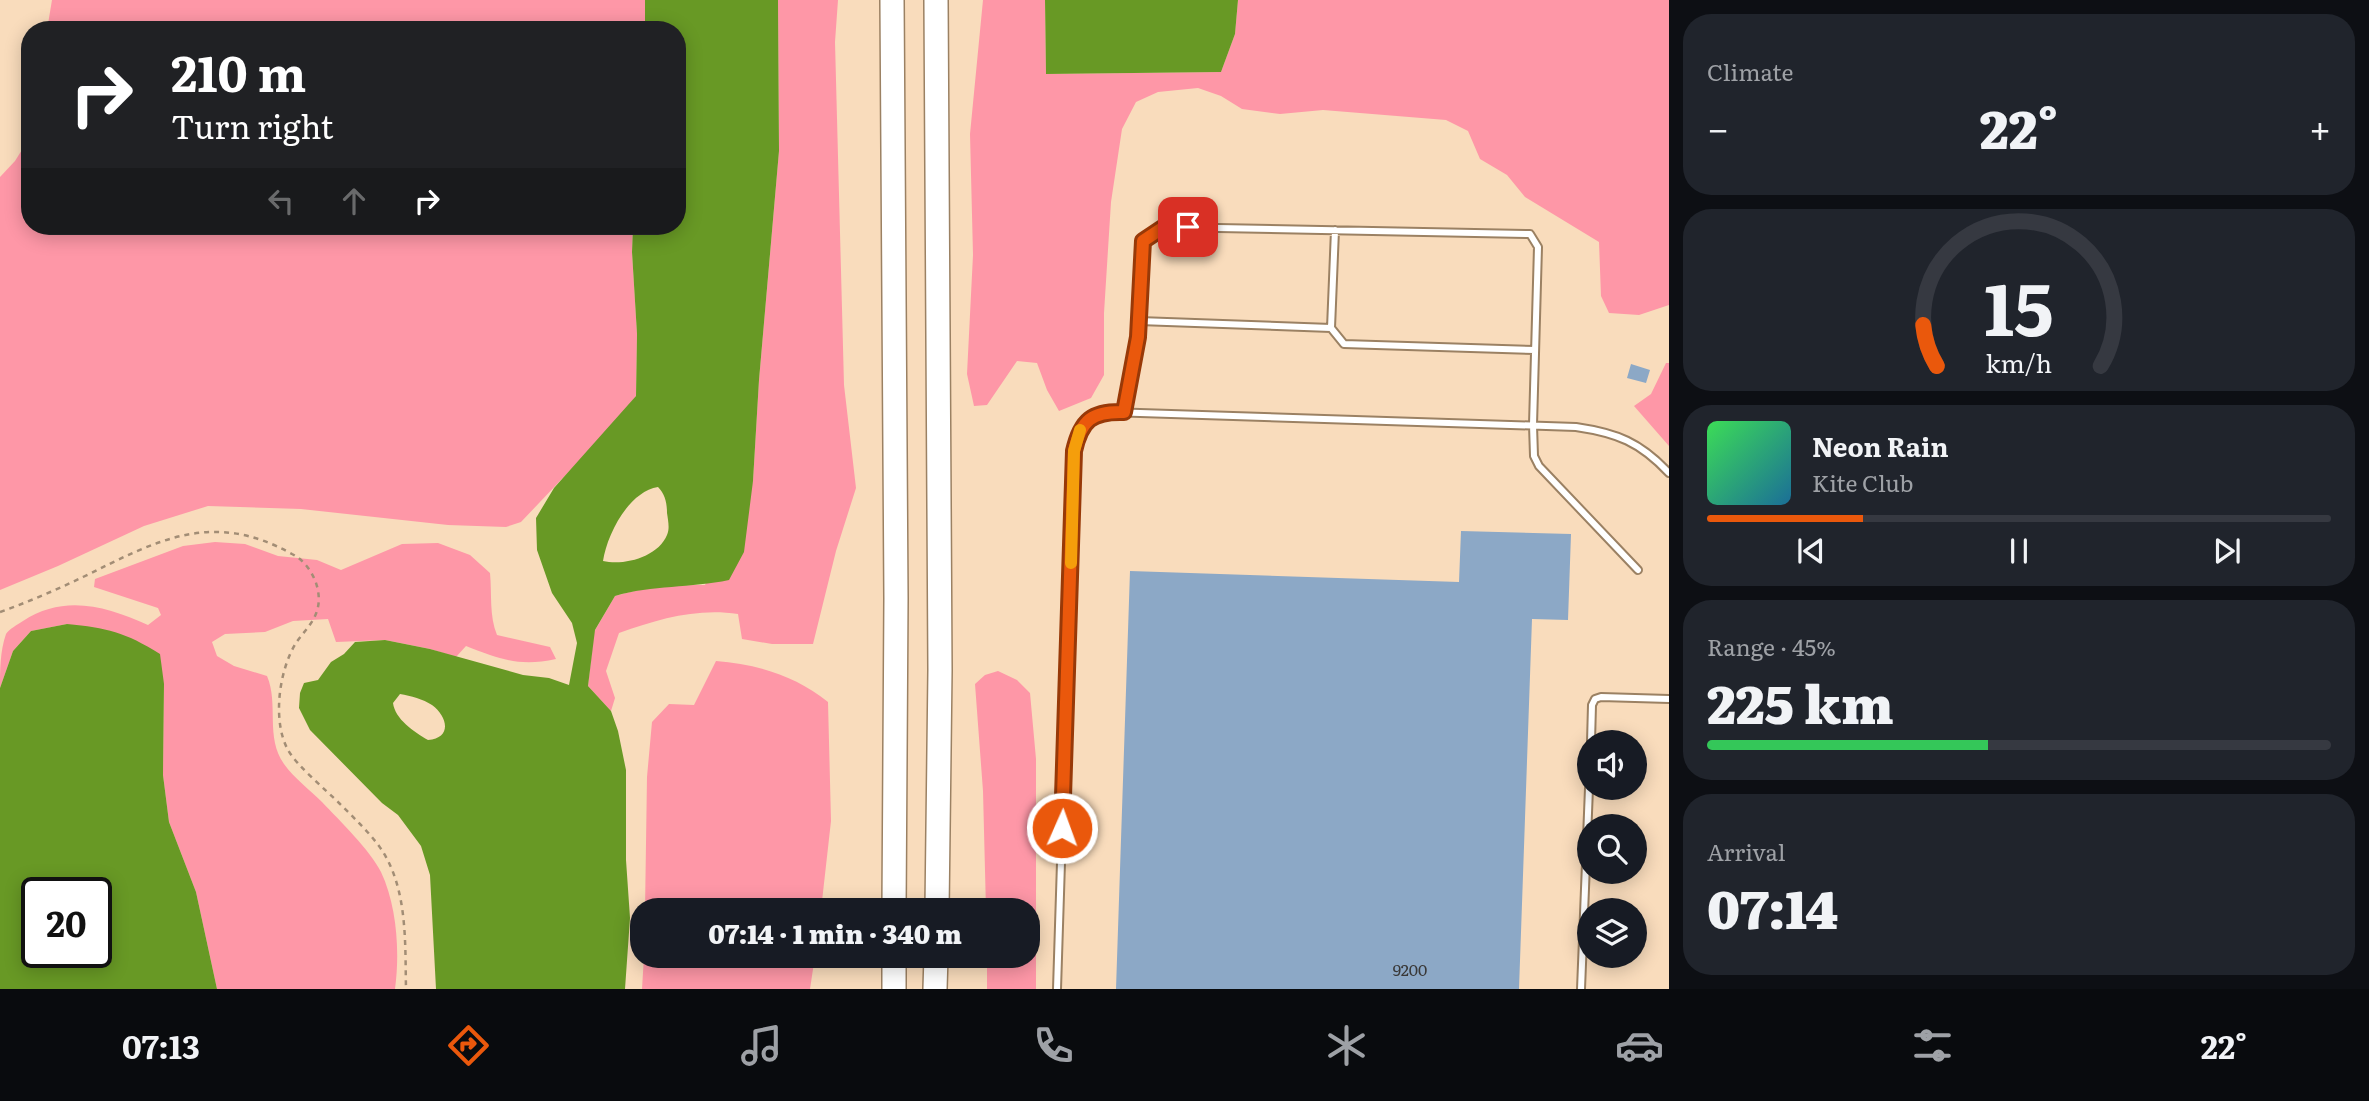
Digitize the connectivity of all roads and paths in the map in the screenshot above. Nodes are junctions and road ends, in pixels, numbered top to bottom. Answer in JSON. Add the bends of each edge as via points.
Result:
{"nodes":[{"id":1,"x":892,"y":0,"type":"edge"},
{"id":2,"x":936,"y":0,"type":"edge"},
{"id":3,"x":1335,"y":230,"type":"junction"},
{"id":4,"x":1139,"y":321,"type":"junction"},
{"id":5,"x":1331,"y":328,"type":"junction"},
{"id":6,"x":1535,"y":350,"type":"junction"},
{"id":7,"x":1124,"y":412,"type":"junction"},
{"id":8,"x":1532,"y":425,"type":"junction"},
{"id":9,"x":1669,"y":473,"type":"edge"},
{"id":10,"x":1638,"y":570,"type":"dead end"},
{"id":11,"x":0,"y":612,"type":"edge"},
{"id":12,"x":1669,"y":699,"type":"edge"},
{"id":13,"x":1591,"y":730,"type":"edge"},
{"id":14,"x":1589,"y":800,"type":"edge"},
{"id":15,"x":894,"y":898,"type":"edge"},
{"id":16,"x":937,"y":898,"type":"edge"},
{"id":17,"x":894,"y":968,"type":"edge"},
{"id":18,"x":936,"y":968,"type":"edge"},
{"id":19,"x":406,"y":989,"type":"edge"},
{"id":20,"x":894,"y":989,"type":"edge"},
{"id":21,"x":935,"y":989,"type":"edge"},
{"id":22,"x":1057,"y":989,"type":"edge"},
{"id":23,"x":1581,"y":989,"type":"edge"}],
"edges":[{"from":1,"to":15,"type":"highway"},
{"from":2,"to":16,"type":"highway"},
{"from":3,"to":4,"type":"lane","via":[[1164,227],[1143,241]]},
{"from":3,"to":5,"type":"lane"},
{"from":3,"to":6,"type":"lane","via":[[1530,234],[1538,247]]},
{"from":4,"to":5,"type":"lane"},
{"from":4,"to":7,"type":"lane"},
{"from":5,"to":6,"type":"lane","via":[[1343,344]]},
{"from":6,"to":8,"type":"lane"},
{"from":7,"to":8,"type":"lane"},
{"from":7,"to":22,"type":"lane","via":[[1089,419],[1074,451]]},
{"from":8,"to":9,"type":"lane","via":[[1611,433],[1639,445]]},
{"from":8,"to":10,"type":"lane","via":[[1539,466]]},
{"from":11,"to":19,"type":"path","via":[[153,543],[182,535],[217,531],[252,538],[300,558],[313,577],[318,609],[285,666],[280,732],[289,752],[366,830],[395,877],[402,909]]},
{"from":12,"to":13,"type":"lane","via":[[1595,699]]},
{"from":14,"to":23,"type":"lane"},
{"from":17,"to":20,"type":"highway"},
{"from":18,"to":21,"type":"highway"}]}
